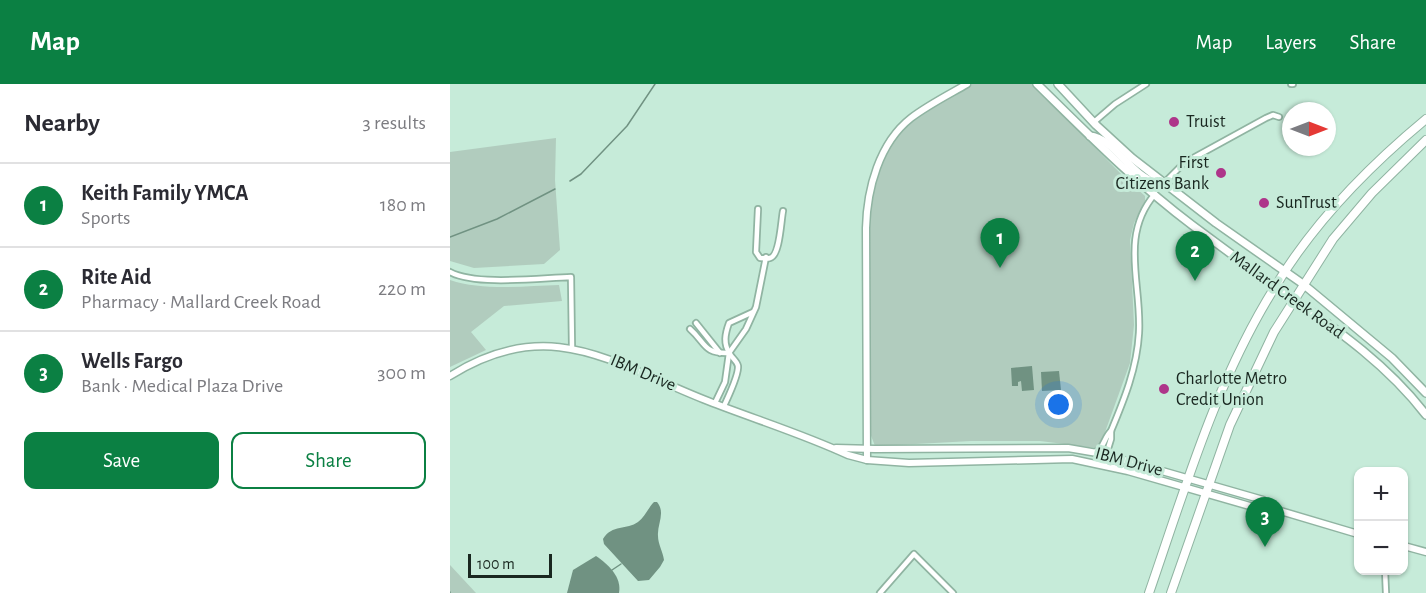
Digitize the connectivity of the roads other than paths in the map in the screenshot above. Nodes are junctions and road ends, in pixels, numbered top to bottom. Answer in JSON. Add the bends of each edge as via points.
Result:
{"nodes":[{"id":1,"x":967,"y":84,"type":"edge"},
{"id":2,"x":1037,"y":84,"type":"edge"},
{"id":3,"x":1058,"y":84,"type":"edge"},
{"id":4,"x":1146,"y":84,"type":"edge"},
{"id":5,"x":1279,"y":117,"type":"dead end"},
{"id":6,"x":1426,"y":119,"type":"edge"},
{"id":7,"x":1094,"y":122,"type":"junction"},
{"id":8,"x":1090,"y":136,"type":"junction"},
{"id":9,"x":1426,"y":140,"type":"edge"},
{"id":10,"x":1164,"y":183,"type":"junction"},
{"id":11,"x":1155,"y":194,"type":"junction"},
{"id":12,"x":758,"y":209,"type":"dead end"},
{"id":13,"x":783,"y":211,"type":"dead end"},
{"id":14,"x":766,"y":257,"type":"junction"},
{"id":15,"x":1286,"y":270,"type":"junction"},
{"id":16,"x":450,"y":272,"type":"edge"},
{"id":17,"x":1303,"y":284,"type":"junction"},
{"id":18,"x":1275,"y":286,"type":"junction"},
{"id":19,"x":1294,"y":299,"type":"junction"},
{"id":20,"x":754,"y":311,"type":"junction"},
{"id":21,"x":696,"y":323,"type":"dead end"},
{"id":22,"x":690,"y":329,"type":"dead end"},
{"id":23,"x":708,"y":336,"type":"junction"},
{"id":24,"x":700,"y":339,"type":"junction"},
{"id":25,"x":572,"y":348,"type":"junction"},
{"id":26,"x":720,"y":353,"type":"junction"},
{"id":27,"x":729,"y":353,"type":"junction"},
{"id":28,"x":450,"y":376,"type":"edge"},
{"id":29,"x":1426,"y":393,"type":"edge"},
{"id":30,"x":715,"y":403,"type":"junction"},
{"id":31,"x":724,"y":406,"type":"junction"},
{"id":32,"x":1426,"y":415,"type":"edge"},
{"id":33,"x":1111,"y":431,"type":"junction"},
{"id":34,"x":833,"y":448,"type":"junction"},
{"id":35,"x":867,"y":449,"type":"junction"},
{"id":36,"x":1093,"y":452,"type":"junction"},
{"id":37,"x":1106,"y":455,"type":"junction"},
{"id":38,"x":867,"y":460,"type":"junction"},
{"id":39,"x":1103,"y":465,"type":"junction"},
{"id":40,"x":1188,"y":478,"type":"junction"},
{"id":41,"x":1208,"y":484,"type":"junction"},
{"id":42,"x":1184,"y":488,"type":"junction"},
{"id":43,"x":1206,"y":494,"type":"junction"},
{"id":44,"x":1267,"y":507,"type":"junction"},
{"id":45,"x":1354,"y":533,"type":"edge"},
{"id":46,"x":1408,"y":547,"type":"edge"},
{"id":47,"x":1426,"y":552,"type":"edge"},
{"id":48,"x":1385,"y":575,"type":"edge"},
{"id":49,"x":880,"y":593,"type":"edge"},
{"id":50,"x":953,"y":593,"type":"edge"},
{"id":51,"x":1149,"y":593,"type":"edge"},
{"id":52,"x":1171,"y":593,"type":"edge"},
{"id":53,"x":1386,"y":593,"type":"edge"}],
"edges":[{"from":1,"to":35,"type":"street","via":[[899,130],[877,166],[870,188],[866,228]]},
{"from":2,"to":8,"type":"main road","name":"Mallard Creek Road"},
{"from":3,"to":7,"type":"main road","name":"Mallard Creek Road"},
{"from":4,"to":7,"type":"street"},
{"from":5,"to":10,"type":"street","via":[[1266,118],[1184,163]]},
{"from":6,"to":15,"type":"main road","via":[[1337,203]]},
{"from":7,"to":10,"type":"main road","name":"Mallard Creek Road"},
{"from":8,"to":10,"type":"main road","via":[[1098,137],[1152,182]]},
{"from":8,"to":11,"type":"main road","name":"Mallard Creek Road"},
{"from":9,"to":17,"type":"main road","via":[[1358,209]]},
{"from":10,"to":15,"type":"main road","name":"Mallard Creek Road"},
{"from":11,"to":18,"type":"main road","name":"Mallard Creek Road"},
{"from":11,"to":33,"type":"street","via":[[1136,229],[1137,350],[1128,388]]},
{"from":12,"to":14,"type":"street","via":[[755,248],[758,256]]},
{"from":13,"to":14,"type":"street","via":[[777,250],[774,256]]},
{"from":14,"to":20,"type":"street"},
{"from":15,"to":17,"type":"main road","name":"Mallard Creek Road"},
{"from":15,"to":18,"type":"main road"},
{"from":16,"to":25,"type":"street","via":[[481,280],[571,277]]},
{"from":17,"to":19,"type":"main road"},
{"from":17,"to":29,"type":"main road","name":"Mallard Creek Road","via":[[1380,346]]},
{"from":18,"to":19,"type":"main road","name":"Mallard Creek Road"},
{"from":18,"to":40,"type":"main road","via":[[1230,371]]},
{"from":19,"to":32,"type":"main road","name":"Mallard Creek Road","via":[[1377,363]]},
{"from":19,"to":41,"type":"main road","via":[[1239,401]]},
{"from":20,"to":27,"type":"street","via":[[747,329]]},
{"from":20,"to":27,"type":"street","via":[[729,323],[725,344]]},
{"from":21,"to":23,"type":"street"},
{"from":22,"to":24,"type":"street"},
{"from":23,"to":24,"type":"street"},
{"from":23,"to":26,"type":"street"},
{"from":24,"to":26,"type":"street","via":[[708,350]]},
{"from":25,"to":28,"type":"street","name":"IBM Drive","via":[[508,350],[475,361]]},
{"from":25,"to":30,"type":"street","name":"IBM Drive","via":[[600,355]]},
{"from":26,"to":27,"type":"street"},
{"from":27,"to":30,"type":"street","via":[[725,381]]},
{"from":27,"to":31,"type":"street","via":[[738,369]]},
{"from":30,"to":31,"type":"street","name":"IBM Drive"},
{"from":31,"to":34,"type":"street","name":"IBM Drive"},
{"from":33,"to":36,"type":"street","via":[[1101,448]]},
{"from":33,"to":37,"type":"street"},
{"from":34,"to":35,"type":"street","name":"IBM Drive"},
{"from":34,"to":38,"type":"street","name":"IBM Drive"},
{"from":35,"to":36,"type":"street","name":"IBM Drive","via":[[1053,447]]},
{"from":35,"to":38,"type":"street"},
{"from":36,"to":37,"type":"street","name":"IBM Drive"},
{"from":37,"to":39,"type":"street"},
{"from":37,"to":40,"type":"street","name":"IBM Drive"},
{"from":38,"to":39,"type":"street","name":"IBM Drive","via":[[918,463],[1053,458]]},
{"from":39,"to":42,"type":"street","name":"IBM Drive"},
{"from":40,"to":41,"type":"street","name":"IBM Drive"},
{"from":40,"to":42,"type":"main road"},
{"from":41,"to":43,"type":"main road"},
{"from":41,"to":44,"type":"street","name":"IBM Drive","via":[[1263,500]]},
{"from":42,"to":43,"type":"street","name":"IBM Drive"},
{"from":42,"to":51,"type":"main road"},
{"from":43,"to":44,"type":"street","name":"IBM Drive","via":[[1260,509]]},
{"from":43,"to":52,"type":"main road"},
{"from":44,"to":45,"type":"street"},
{"from":46,"to":47,"type":"street"},
{"from":48,"to":53,"type":"street"},
{"from":49,"to":50,"type":"street","via":[[914,554]]}]}
